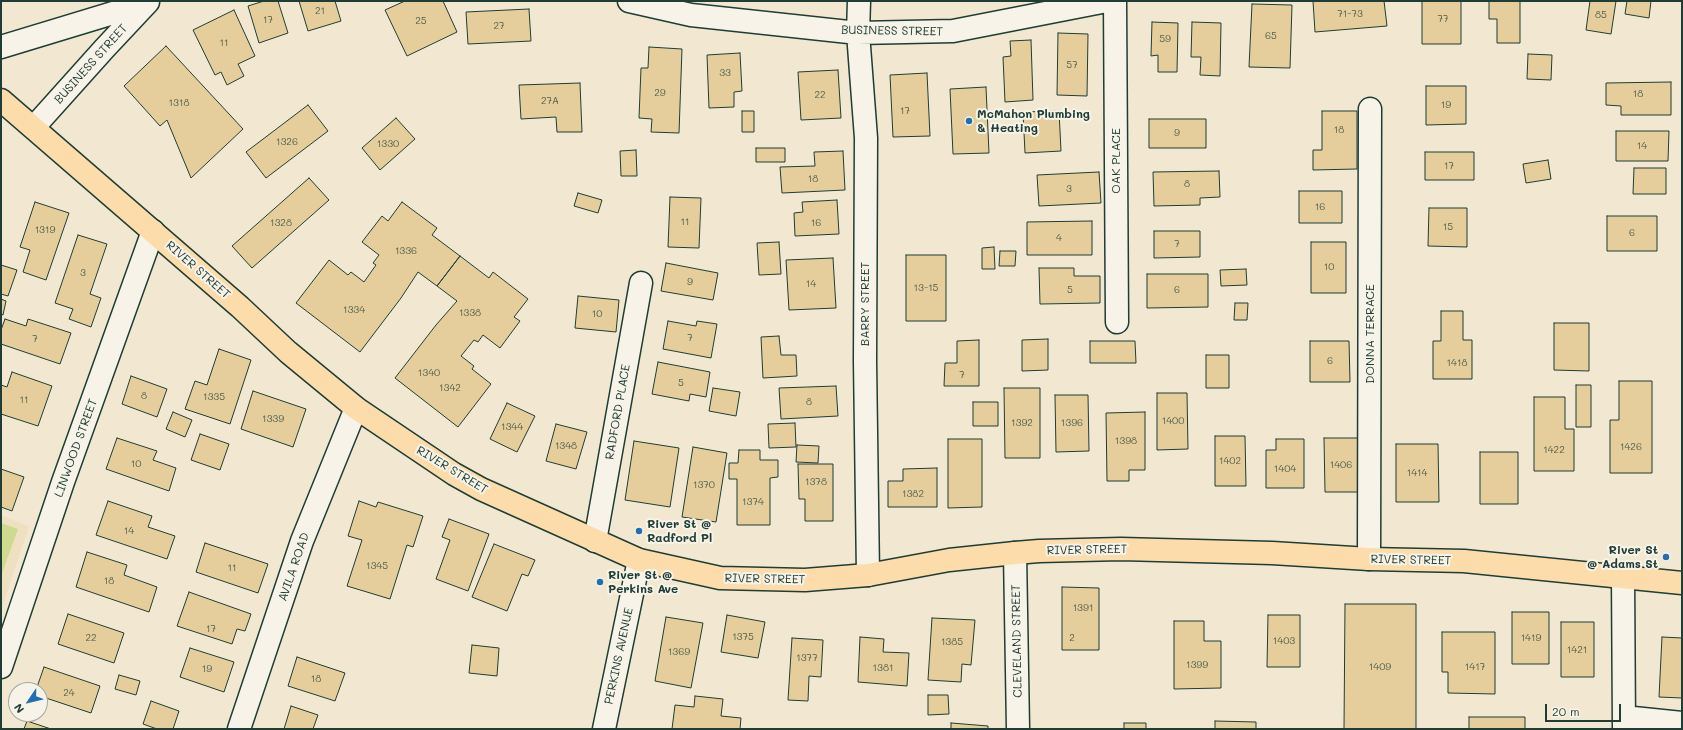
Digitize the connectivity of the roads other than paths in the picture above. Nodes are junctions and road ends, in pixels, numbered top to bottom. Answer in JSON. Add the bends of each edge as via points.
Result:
{"nodes":[{"id":1,"x":629,"y":1,"type":"edge"},
{"id":2,"x":859,"y":1,"type":"edge"},
{"id":3,"x":1107,"y":1,"type":"edge"},
{"id":4,"x":1115,"y":1,"type":"edge"},
{"id":5,"x":149,"y":2,"type":"edge"},
{"id":6,"x":858,"y":33,"type":"junction"},
{"id":7,"x":1,"y":47,"type":"edge"},
{"id":8,"x":1,"y":100,"type":"edge"},
{"id":9,"x":1370,"y":109,"type":"dead end"},
{"id":10,"x":34,"y":127,"type":"junction"},
{"id":11,"x":154,"y":231,"type":"junction"},
{"id":12,"x":641,"y":283,"type":"dead end"},
{"id":13,"x":1117,"y":322,"type":"dead end"},
{"id":14,"x":356,"y":408,"type":"junction"},
{"id":15,"x":595,"y":541,"type":"junction"},
{"id":16,"x":1015,"y":553,"type":"junction"},
{"id":17,"x":1369,"y":559,"type":"junction"},
{"id":18,"x":639,"y":560,"type":"junction"},
{"id":19,"x":868,"y":575,"type":"junction"},
{"id":20,"x":1623,"y":576,"type":"junction"},
{"id":21,"x":1682,"y":583,"type":"edge"},
{"id":22,"x":1,"y":667,"type":"edge"},
{"id":23,"x":1624,"y":723,"type":"edge"},
{"id":24,"x":1682,"y":723,"type":"edge"},
{"id":25,"x":239,"y":729,"type":"edge"},
{"id":26,"x":604,"y":729,"type":"edge"},
{"id":27,"x":1018,"y":729,"type":"edge"}],
"edges":[{"from":1,"to":6,"type":"street","name":"BUSINESS STREET","via":[[691,15]]},
{"from":2,"to":6,"type":"street","name":"BARRY STREET"},
{"from":3,"to":6,"type":"street","name":"BUSINESS STREET","via":[[953,31]]},
{"from":4,"to":13,"type":"street","name":"OAK PLACE"},
{"from":5,"to":7,"type":"street","name":"BUSINESS STREET"},
{"from":5,"to":10,"type":"street","name":"BUSINESS STREET"},
{"from":6,"to":19,"type":"street","name":"BARRY STREET","via":[[866,138],[865,361]]},
{"from":8,"to":10,"type":"main road","name":"RIVER STREET"},
{"from":9,"to":17,"type":"street","name":"DONNA TERRACE"},
{"from":10,"to":11,"type":"main road","name":"RIVER STREET"},
{"from":11,"to":14,"type":"main road","name":"RIVER STREET","via":[[288,352]]},
{"from":11,"to":22,"type":"street","name":"LINWOOD STREET","via":[[63,482]]},
{"from":12,"to":15,"type":"street","name":"RADFORD PLACE"},
{"from":14,"to":15,"type":"main road","name":"RIVER STREET","via":[[454,474]]},
{"from":14,"to":25,"type":"street","name":"AVILA ROAD","via":[[302,541]]},
{"from":15,"to":18,"type":"main road","name":"RIVER STREET"},
{"from":16,"to":17,"type":"main road","name":"RIVER STREET","via":[[1120,549],[1272,552]]},
{"from":16,"to":19,"type":"main road","name":"RIVER STREET","via":[[949,560]]},
{"from":16,"to":27,"type":"street","name":"CLEVELAND STREET"},
{"from":17,"to":20,"type":"main road","name":"RIVER STREET","via":[[1464,561]]},
{"from":18,"to":19,"type":"main road","name":"RIVER STREET","via":[[720,578],[805,580]]},
{"from":18,"to":26,"type":"street","name":"PERKINS AVENUE"},
{"from":20,"to":21,"type":"main road","name":"RIVER STREET"},
{"from":20,"to":23,"type":"street"},
{"from":23,"to":24,"type":"street"}]}
